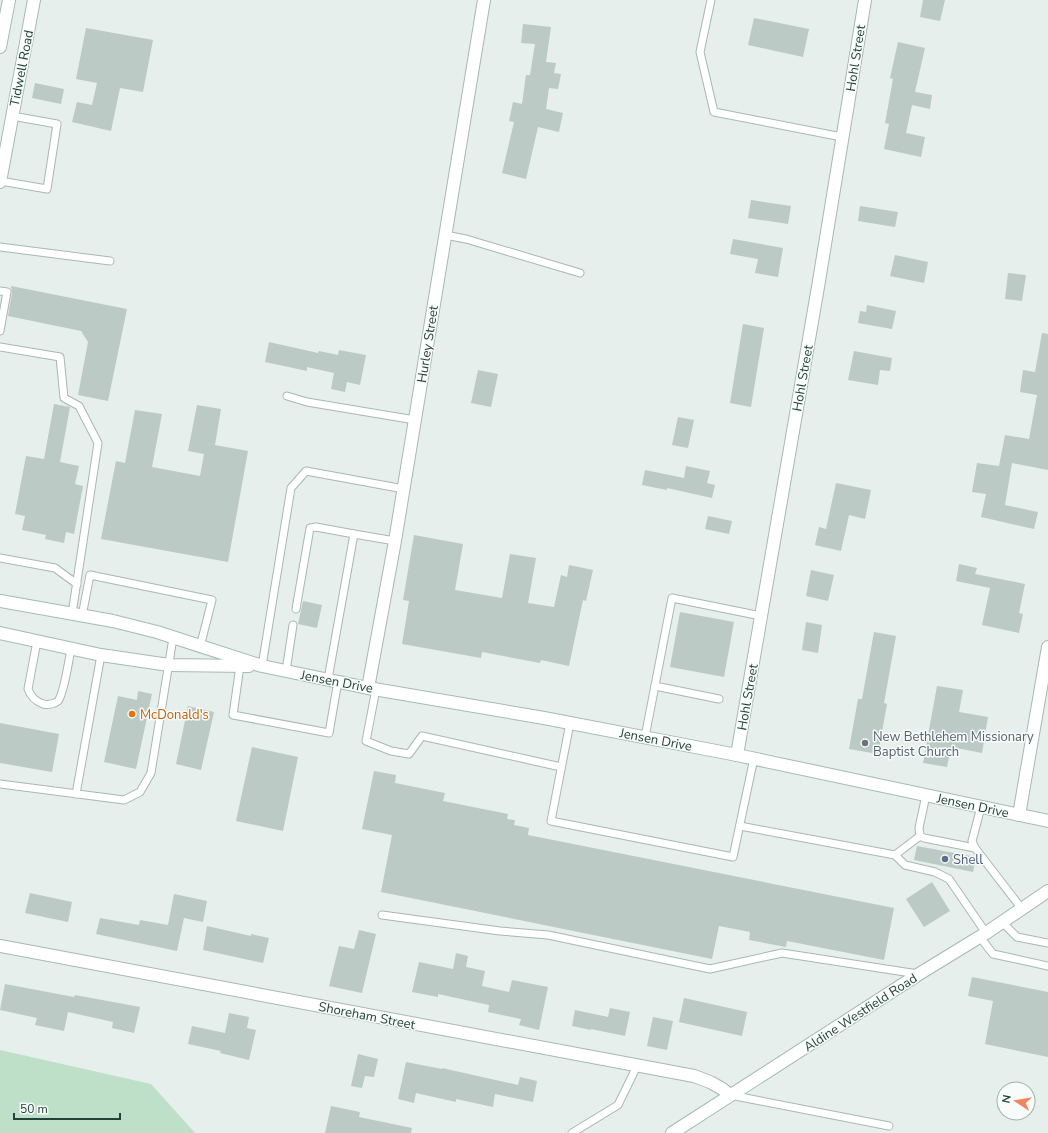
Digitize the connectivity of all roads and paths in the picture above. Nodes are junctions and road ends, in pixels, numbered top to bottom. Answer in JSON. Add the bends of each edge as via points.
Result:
{"nodes":[{"id":1,"x":9,"y":0,"type":"edge"},
{"id":2,"x":34,"y":0,"type":"edge"},
{"id":3,"x":484,"y":0,"type":"edge"},
{"id":4,"x":711,"y":0,"type":"edge"},
{"id":5,"x":865,"y":0,"type":"edge"},
{"id":6,"x":0,"y":47,"type":"edge"},
{"id":7,"x":12,"y":116,"type":"junction"},
{"id":8,"x":842,"y":137,"type":"junction"},
{"id":9,"x":3,"y":153,"type":"edge"},
{"id":10,"x":0,"y":182,"type":"edge"},
{"id":11,"x":445,"y":235,"type":"junction"},
{"id":12,"x":0,"y":247,"type":"edge"},
{"id":13,"x":110,"y":261,"type":"dead end"},
{"id":14,"x":580,"y":273,"type":"dead end"},
{"id":15,"x":0,"y":291,"type":"edge"},
{"id":16,"x":0,"y":331,"type":"edge"},
{"id":17,"x":0,"y":347,"type":"edge"},
{"id":18,"x":287,"y":396,"type":"dead end"},
{"id":19,"x":415,"y":420,"type":"junction"},
{"id":20,"x":404,"y":489,"type":"junction"},
{"id":21,"x":354,"y":534,"type":"junction"},
{"id":22,"x":395,"y":541,"type":"junction"},
{"id":23,"x":0,"y":558,"type":"edge"},
{"id":24,"x":77,"y":584,"type":"junction"},
{"id":25,"x":0,"y":602,"type":"edge"},
{"id":26,"x":296,"y":609,"type":"dead end"},
{"id":27,"x":77,"y":615,"type":"junction"},
{"id":28,"x":761,"y":616,"type":"junction"},
{"id":29,"x":293,"y":625,"type":"dead end"},
{"id":30,"x":0,"y":633,"type":"edge"},
{"id":31,"x":173,"y":638,"type":"junction"},
{"id":32,"x":37,"y":641,"type":"junction"},
{"id":33,"x":200,"y":647,"type":"junction"},
{"id":34,"x":1048,"y":647,"type":"edge"},
{"id":35,"x":72,"y":649,"type":"junction"},
{"id":36,"x":101,"y":655,"type":"junction"},
{"id":37,"x":169,"y":665,"type":"junction"},
{"id":38,"x":240,"y":666,"type":"junction"},
{"id":39,"x":262,"y":666,"type":"junction"},
{"id":40,"x":286,"y":671,"type":"junction"},
{"id":41,"x":333,"y":680,"type":"junction"},
{"id":42,"x":655,"y":686,"type":"junction"},
{"id":43,"x":372,"y":688,"type":"junction"},
{"id":44,"x":719,"y":699,"type":"dead end"},
{"id":45,"x":570,"y":723,"type":"junction"},
{"id":46,"x":644,"y":737,"type":"junction"},
{"id":47,"x":737,"y":755,"type":"junction"},
{"id":48,"x":754,"y":758,"type":"junction"},
{"id":49,"x":561,"y":767,"type":"junction"},
{"id":50,"x":0,"y":784,"type":"edge"},
{"id":51,"x":76,"y":794,"type":"junction"},
{"id":52,"x":926,"y":795,"type":"junction"},
{"id":53,"x":981,"y":807,"type":"junction"},
{"id":54,"x":1018,"y":815,"type":"junction"},
{"id":55,"x":1048,"y":821,"type":"edge"},
{"id":56,"x":740,"y":826,"type":"junction"},
{"id":57,"x":920,"y":836,"type":"junction"},
{"id":58,"x":975,"y":848,"type":"junction"},
{"id":59,"x":895,"y":855,"type":"junction"},
{"id":60,"x":1048,"y":891,"type":"edge"},
{"id":61,"x":1022,"y":909,"type":"junction"},
{"id":62,"x":382,"y":915,"type":"dead end"},
{"id":63,"x":1002,"y":922,"type":"junction"},
{"id":64,"x":983,"y":935,"type":"junction"},
{"id":65,"x":1048,"y":943,"type":"edge"},
{"id":66,"x":0,"y":946,"type":"edge"},
{"id":67,"x":1048,"y":966,"type":"edge"},
{"id":68,"x":918,"y":974,"type":"junction"},
{"id":69,"x":637,"y":1066,"type":"junction"},
{"id":70,"x":730,"y":1095,"type":"junction"},
{"id":71,"x":889,"y":1126,"type":"dead end"},
{"id":72,"x":572,"y":1133,"type":"edge"},
{"id":73,"x":672,"y":1133,"type":"edge"}],
"edges":[{"from":1,"to":6,"type":"street","name":"Tidwell Road"},
{"from":2,"to":7,"type":"street","name":"Tidwell Road"},
{"from":3,"to":11,"type":"street","name":"Hurley Street"},
{"from":4,"to":8,"type":"lane","via":[[700,52],[714,112]]},
{"from":5,"to":8,"type":"street","name":"Hohl Street"},
{"from":7,"to":9,"type":"street","name":"Tidwell Road"},
{"from":7,"to":10,"type":"lane","via":[[57,124],[46,189]]},
{"from":8,"to":28,"type":"street","name":"Hohl Street"},
{"from":9,"to":10,"type":"street","name":"Tidwell Road"},
{"from":11,"to":14,"type":"lane"},
{"from":11,"to":19,"type":"street","name":"Hurley Street"},
{"from":12,"to":13,"type":"lane"},
{"from":15,"to":16,"type":"lane","via":[[7,292]]},
{"from":17,"to":24,"type":"lane","via":[[60,357],[64,398],[79,406],[98,443]]},
{"from":18,"to":19,"type":"lane","via":[[307,402]]},
{"from":19,"to":20,"type":"street","name":"Hurley Street"},
{"from":20,"to":22,"type":"street","name":"Hurley Street"},
{"from":20,"to":39,"type":"lane","via":[[306,470],[291,488]]},
{"from":21,"to":22,"type":"lane"},
{"from":21,"to":26,"type":"lane","via":[[310,528]]},
{"from":21,"to":41,"type":"lane"},
{"from":22,"to":43,"type":"street","name":"Hurley Street"},
{"from":23,"to":24,"type":"lane","via":[[55,568]]},
{"from":24,"to":27,"type":"lane"},
{"from":25,"to":27,"type":"street","name":"Jensen Drive"},
{"from":27,"to":31,"type":"street","name":"Jensen Drive","via":[[113,621]]},
{"from":27,"to":33,"type":"lane","via":[[90,575],[212,600]]},
{"from":28,"to":42,"type":"lane","via":[[672,598]]},
{"from":28,"to":47,"type":"street","name":"Hohl Street"},
{"from":29,"to":40,"type":"lane"},
{"from":30,"to":32,"type":"street","name":"Jensen Drive"},
{"from":31,"to":33,"type":"street","name":"Jensen Drive"},
{"from":31,"to":37,"type":"lane"},
{"from":32,"to":35,"type":"street","name":"Jensen Drive"},
{"from":32,"to":35,"type":"lane","via":[[28,689],[30,696],[45,704],[53,704],[62,693]]},
{"from":33,"to":39,"type":"street","name":"Jensen Drive"},
{"from":34,"to":54,"type":"street"},
{"from":35,"to":36,"type":"street","name":"Jensen Drive"},
{"from":36,"to":37,"type":"street","name":"Jensen Drive"},
{"from":36,"to":51,"type":"lane"},
{"from":37,"to":38,"type":"street","name":"Jensen Drive"},
{"from":37,"to":51,"type":"lane","via":[[151,773],[140,792],[124,800]]},
{"from":38,"to":39,"type":"street","name":"Jensen Drive"},
{"from":38,"to":41,"type":"lane","via":[[233,715],[328,733]]},
{"from":39,"to":40,"type":"street","name":"Jensen Drive"},
{"from":40,"to":41,"type":"street","name":"Jensen Drive"},
{"from":41,"to":43,"type":"street","name":"Jensen Drive"},
{"from":42,"to":44,"type":"lane"},
{"from":42,"to":46,"type":"lane"},
{"from":43,"to":45,"type":"street","name":"Jensen Drive"},
{"from":43,"to":49,"type":"lane","via":[[366,741],[391,752],[409,754],[422,736]]},
{"from":45,"to":46,"type":"street","name":"Jensen Drive"},
{"from":45,"to":49,"type":"lane"},
{"from":46,"to":47,"type":"street","name":"Jensen Drive"},
{"from":47,"to":48,"type":"street","name":"Jensen Drive"},
{"from":48,"to":52,"type":"street","name":"Jensen Drive"},
{"from":48,"to":56,"type":"lane"},
{"from":49,"to":56,"type":"lane","via":[[550,821],[733,857]]},
{"from":50,"to":51,"type":"lane"},
{"from":52,"to":53,"type":"street","name":"Jensen Drive"},
{"from":52,"to":57,"type":"lane","via":[[919,828]]},
{"from":53,"to":54,"type":"street","name":"Jensen Drive"},
{"from":53,"to":58,"type":"lane","via":[[972,842]]},
{"from":54,"to":55,"type":"street","name":"Jensen Drive"},
{"from":56,"to":59,"type":"lane"},
{"from":57,"to":58,"type":"lane"},
{"from":57,"to":59,"type":"lane"},
{"from":58,"to":61,"type":"lane"},
{"from":59,"to":64,"type":"lane","via":[[906,865],[935,872],[950,879]]},
{"from":60,"to":61,"type":"street","name":"Aldine Westfield Road"},
{"from":61,"to":63,"type":"street","name":"Aldine Westfield Road"},
{"from":62,"to":68,"type":"lane","via":[[548,935],[710,969],[782,953]]},
{"from":63,"to":64,"type":"street","name":"Aldine Westfield Road"},
{"from":63,"to":65,"type":"lane","via":[[1017,937]]},
{"from":64,"to":67,"type":"lane","via":[[992,954]]},
{"from":64,"to":68,"type":"street","name":"Aldine Westfield Road"},
{"from":66,"to":69,"type":"street","name":"Shoreham Street"},
{"from":68,"to":70,"type":"street","name":"Aldine Westfield Road"},
{"from":69,"to":70,"type":"street","name":"Shoreham Street","via":[[694,1076],[713,1082]]},
{"from":69,"to":72,"type":"lane","via":[[618,1105]]},
{"from":70,"to":71,"type":"lane"},
{"from":70,"to":73,"type":"street","name":"Aldine Westfield Road"}]}
